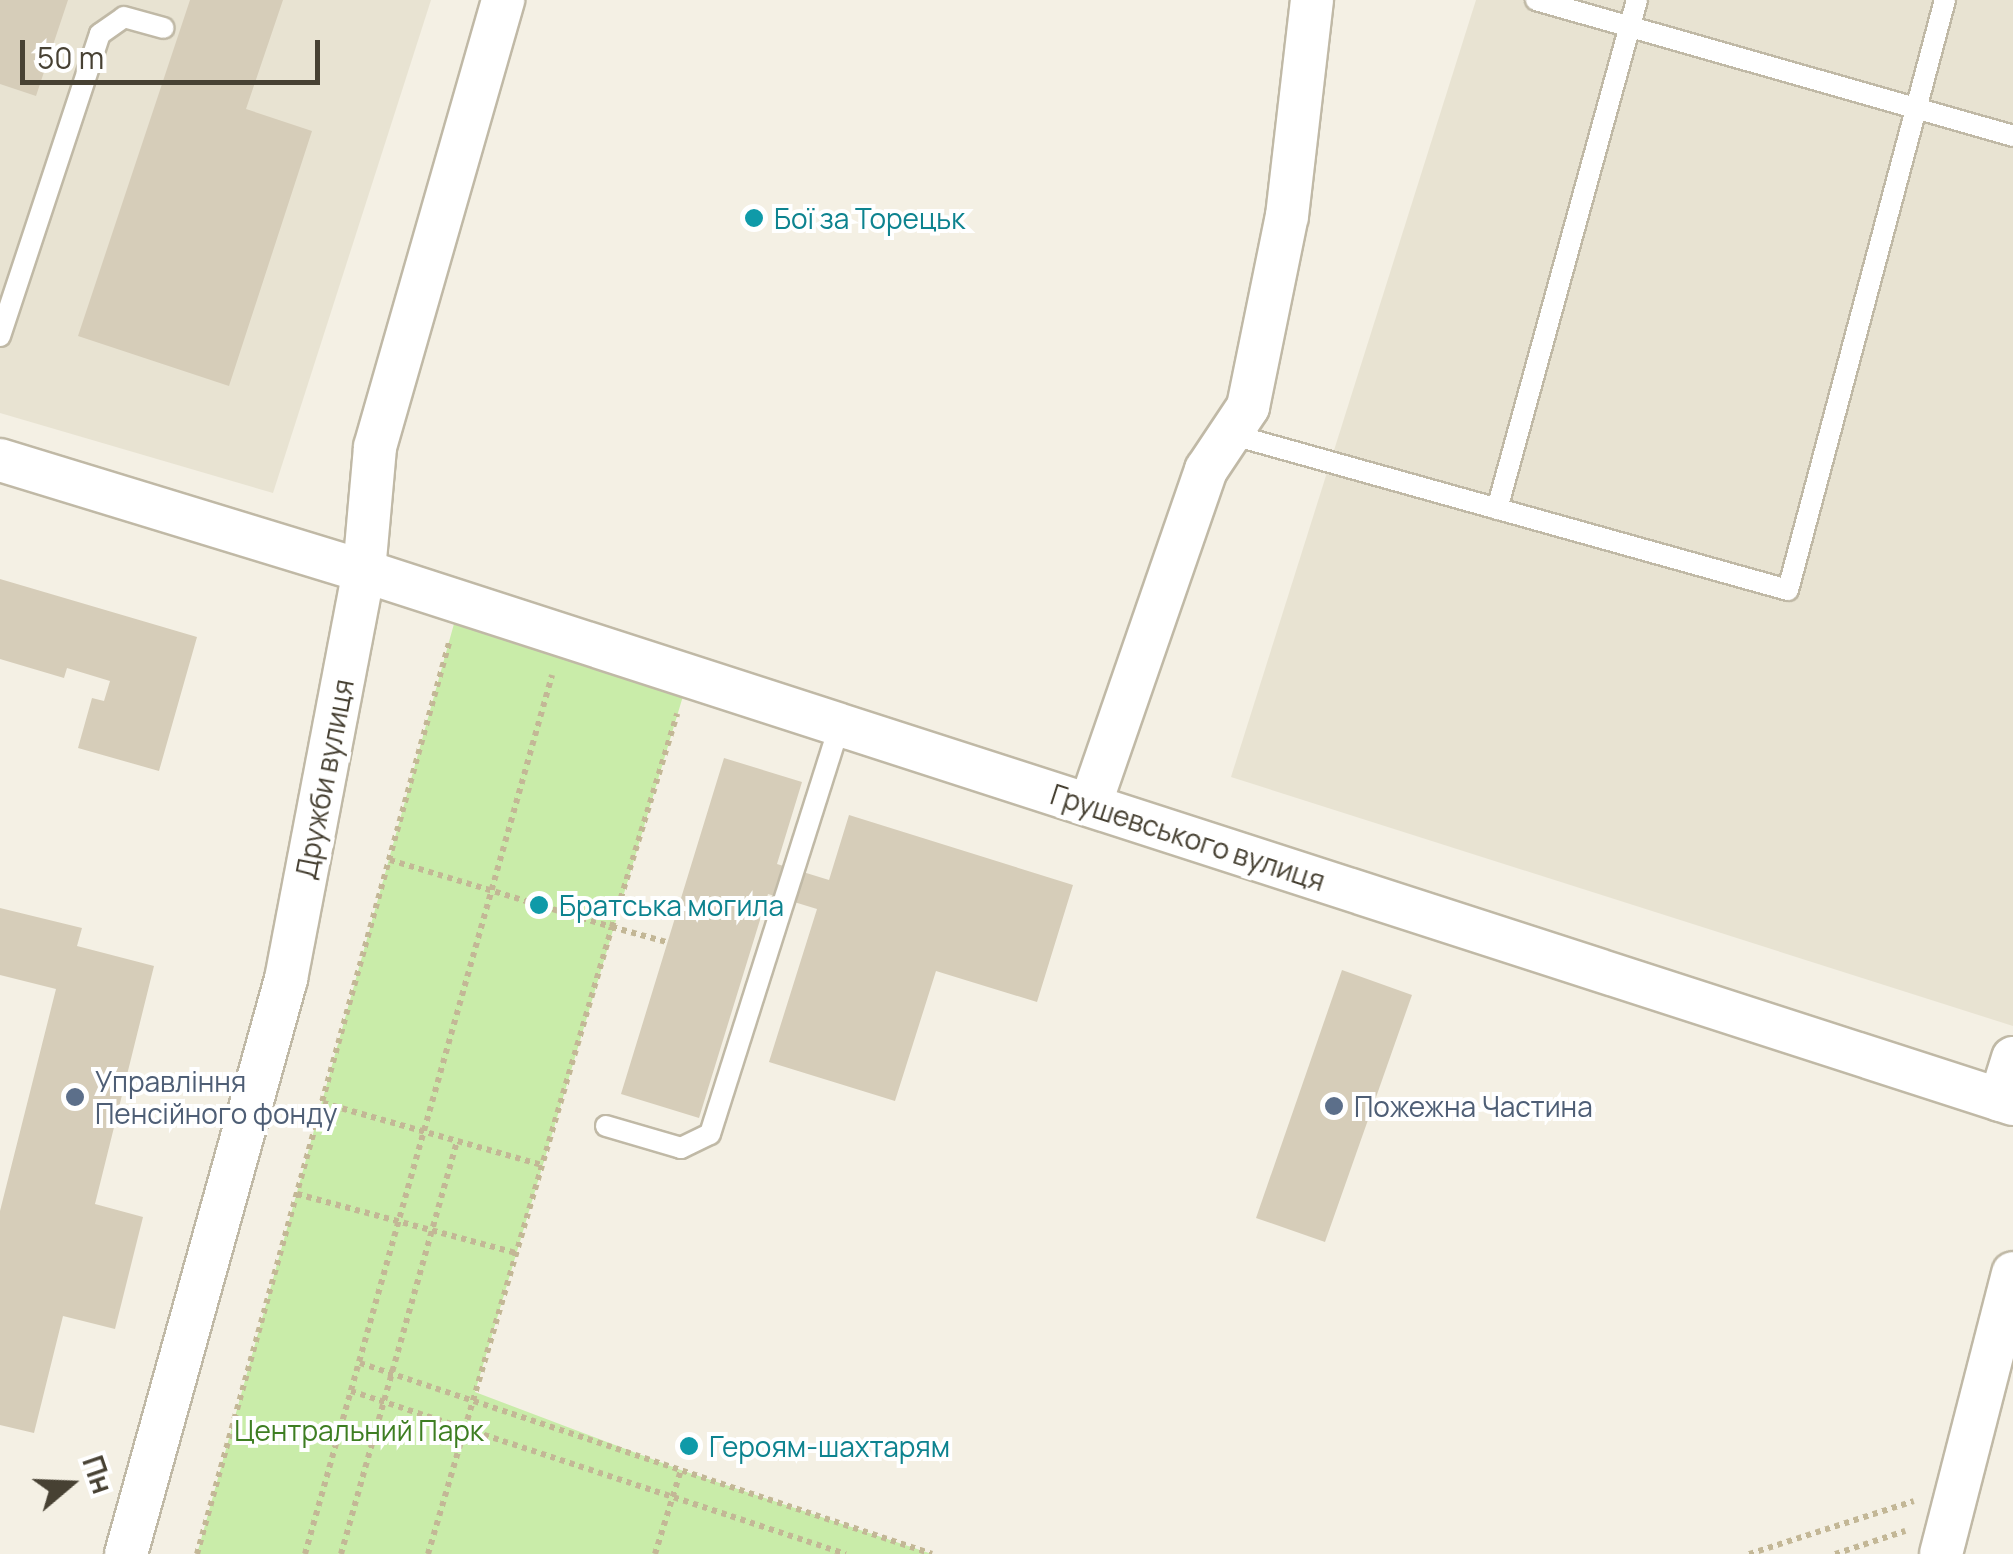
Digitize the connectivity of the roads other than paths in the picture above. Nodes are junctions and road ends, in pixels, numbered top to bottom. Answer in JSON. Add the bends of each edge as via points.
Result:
{"nodes":[{"id":1,"x":504,"y":0,"type":"edge"},
{"id":2,"x":1312,"y":0,"type":"edge"},
{"id":3,"x":1536,"y":0,"type":"edge"},
{"id":4,"x":1637,"y":0,"type":"edge"},
{"id":5,"x":1945,"y":0,"type":"edge"},
{"id":6,"x":1630,"y":27,"type":"junction"},
{"id":7,"x":164,"y":28,"type":"dead end"},
{"id":8,"x":1916,"y":108,"type":"junction"},
{"id":9,"x":2013,"y":136,"type":"edge"},
{"id":10,"x":0,"y":336,"type":"edge"},
{"id":11,"x":1230,"y":434,"type":"junction"},
{"id":12,"x":0,"y":460,"type":"edge"},
{"id":13,"x":1497,"y":509,"type":"junction"},
{"id":14,"x":364,"y":571,"type":"junction"},
{"id":15,"x":840,"y":725,"type":"junction"},
{"id":16,"x":1090,"y":806,"type":"junction"},
{"id":17,"x":2013,"y":1058,"type":"edge"},
{"id":18,"x":2007,"y":1102,"type":"edge"},
{"id":19,"x":606,"y":1126,"type":"dead end"},
{"id":20,"x":2013,"y":1273,"type":"edge"},
{"id":21,"x":1951,"y":1519,"type":"edge"},
{"id":22,"x":126,"y":1554,"type":"edge"}],
"edges":[{"from":1,"to":14,"type":"street","name":"Дружби вулиця","via":[[376,447]]},
{"from":2,"to":11,"type":"street","via":[[1287,216],[1248,407]]},
{"from":3,"to":6,"type":"lane"},
{"from":4,"to":6,"type":"lane"},
{"from":5,"to":8,"type":"lane"},
{"from":6,"to":8,"type":"lane"},
{"from":6,"to":13,"type":"lane"},
{"from":7,"to":10,"type":"lane","via":[[124,17],[100,34]]},
{"from":8,"to":9,"type":"lane"},
{"from":8,"to":13,"type":"lane","via":[[1788,590]]},
{"from":11,"to":13,"type":"lane"},
{"from":11,"to":16,"type":"street","via":[[1206,470]]},
{"from":12,"to":14,"type":"street","name":"Грушевського вулиця"},
{"from":14,"to":15,"type":"street","name":"Грушевського вулиця"},
{"from":14,"to":22,"type":"street","name":"Дружби вулиця","via":[[286,978]]},
{"from":15,"to":16,"type":"street","name":"Грушевського вулиця"},
{"from":15,"to":19,"type":"lane","via":[[710,1134],[680,1148]]},
{"from":16,"to":18,"type":"street","name":"Грушевського вулиця"},
{"from":17,"to":18,"type":"street"},
{"from":20,"to":21,"type":"street"}]}
